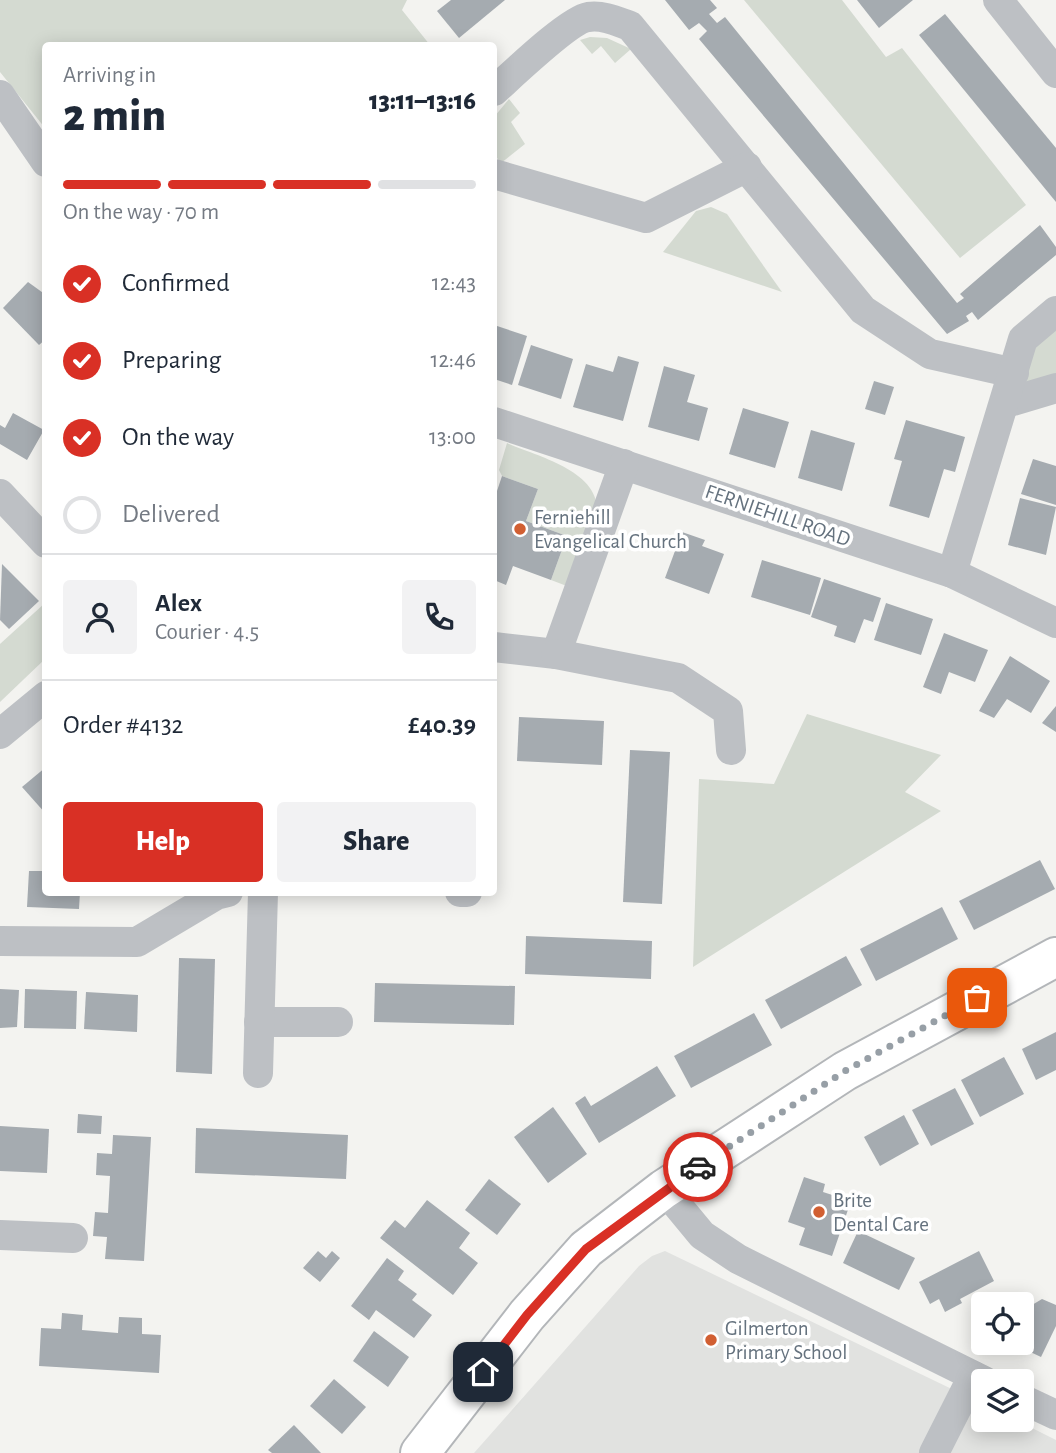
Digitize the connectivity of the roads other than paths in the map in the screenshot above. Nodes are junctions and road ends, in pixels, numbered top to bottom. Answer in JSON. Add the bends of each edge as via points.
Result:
{"nodes":[{"id":1,"x":998,"y":0,"type":"edge"},
{"id":2,"x":1056,"y":73,"type":"edge"},
{"id":3,"x":497,"y":88,"type":"edge"},
{"id":4,"x":0,"y":95,"type":"edge"},
{"id":5,"x":42,"y":157,"type":"edge"},
{"id":6,"x":747,"y":167,"type":"junction"},
{"id":7,"x":497,"y":175,"type":"edge"},
{"id":8,"x":1056,"y":311,"type":"edge"},
{"id":9,"x":1014,"y":373,"type":"junction"},
{"id":10,"x":1056,"y":388,"type":"edge"},
{"id":11,"x":1006,"y":403,"type":"junction"},
{"id":12,"x":497,"y":423,"type":"edge"},
{"id":13,"x":624,"y":464,"type":"junction"},
{"id":14,"x":0,"y":494,"type":"edge"},
{"id":15,"x":42,"y":539,"type":"edge"},
{"id":16,"x":952,"y":573,"type":"junction"},
{"id":17,"x":1056,"y":623,"type":"edge"},
{"id":18,"x":497,"y":647,"type":"edge"},
{"id":19,"x":556,"y":654,"type":"junction"},
{"id":20,"x":42,"y":699,"type":"edge"},
{"id":21,"x":0,"y":734,"type":"edge"},
{"id":22,"x":731,"y":750,"type":"dead end"},
{"id":23,"x":214,"y":896,"type":"edge"},
{"id":24,"x":263,"y":896,"type":"edge"},
{"id":25,"x":0,"y":941,"type":"edge"},
{"id":26,"x":1056,"y":957,"type":"edge"},
{"id":27,"x":260,"y":1021,"type":"junction"},
{"id":28,"x":338,"y":1022,"type":"dead end"},
{"id":29,"x":258,"y":1073,"type":"dead end"},
{"id":30,"x":664,"y":1189,"type":"junction"},
{"id":31,"x":0,"y":1235,"type":"edge"},
{"id":32,"x":74,"y":1238,"type":"dead end"},
{"id":33,"x":971,"y":1376,"type":"edge"},
{"id":34,"x":971,"y":1391,"type":"edge"},
{"id":35,"x":1034,"y":1405,"type":"edge"},
{"id":36,"x":1056,"y":1415,"type":"edge"},
{"id":37,"x":420,"y":1453,"type":"edge"},
{"id":38,"x":934,"y":1453,"type":"edge"}],
"edges":[{"from":1,"to":2,"type":"street"},
{"from":3,"to":6,"type":"street","via":[[566,29],[585,17],[607,17],[631,26]]},
{"from":4,"to":5,"type":"street"},
{"from":6,"to":7,"type":"street","via":[[646,218]]},
{"from":6,"to":9,"type":"street","via":[[863,310],[930,354]]},
{"from":8,"to":9,"type":"street","via":[[1023,339]]},
{"from":9,"to":11,"type":"street"},
{"from":10,"to":11,"type":"street"},
{"from":11,"to":16,"type":"street"},
{"from":12,"to":13,"type":"street","name":"FERNIEHILL ROAD"},
{"from":13,"to":16,"type":"street","name":"FERNIEHILL ROAD"},
{"from":13,"to":19,"type":"street"},
{"from":14,"to":15,"type":"street"},
{"from":16,"to":17,"type":"street","name":"FERNIEHILL ROAD"},
{"from":18,"to":19,"type":"street"},
{"from":19,"to":22,"type":"street","via":[[678,678],[728,711]]},
{"from":20,"to":21,"type":"street"},
{"from":23,"to":25,"type":"street","via":[[137,942]]},
{"from":24,"to":27,"type":"street"},
{"from":26,"to":30,"type":"main road","via":[[845,1071]]},
{"from":27,"to":28,"type":"street"},
{"from":27,"to":29,"type":"street"},
{"from":30,"to":33,"type":"street","via":[[702,1235],[738,1259]]},
{"from":30,"to":37,"type":"main road","via":[[586,1249],[527,1315]]},
{"from":31,"to":32,"type":"street"},
{"from":34,"to":38,"type":"street"},
{"from":35,"to":36,"type":"street"}]}
